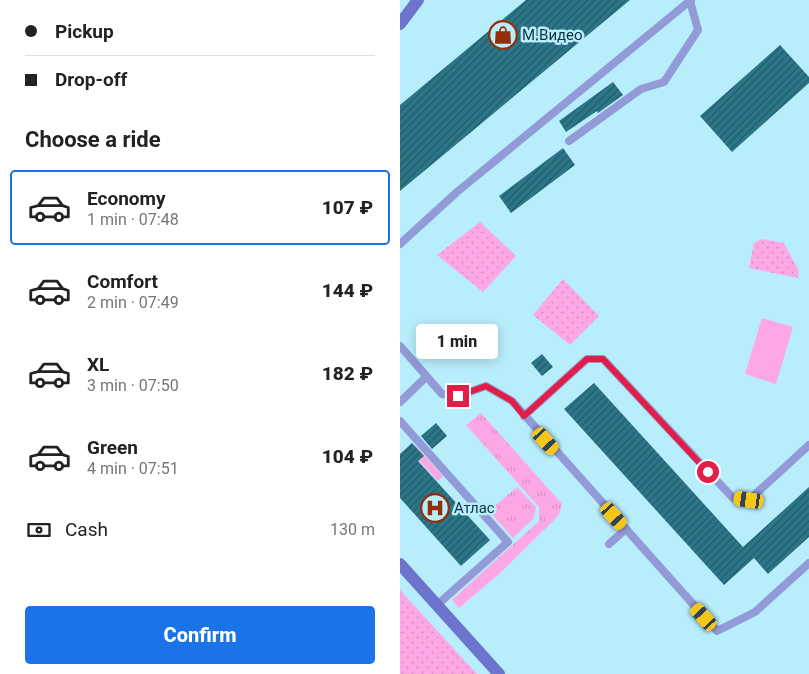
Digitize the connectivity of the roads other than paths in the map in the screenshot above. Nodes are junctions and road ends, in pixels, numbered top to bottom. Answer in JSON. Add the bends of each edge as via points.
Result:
{"nodes":[{"id":1,"x":418,"y":0,"type":"edge"},
{"id":2,"x":690,"y":0,"type":"edge"},
{"id":3,"x":400,"y":24,"type":"edge"},
{"id":4,"x":569,"y":141,"type":"dead end"},
{"id":5,"x":400,"y":244,"type":"edge"},
{"id":6,"x":400,"y":346,"type":"edge"},
{"id":7,"x":426,"y":377,"type":"junction"},
{"id":8,"x":400,"y":402,"type":"edge"},
{"id":9,"x":524,"y":416,"type":"junction"},
{"id":10,"x":400,"y":421,"type":"edge"},
{"id":11,"x":809,"y":445,"type":"edge"},
{"id":12,"x":626,"y":529,"type":"junction"},
{"id":13,"x":609,"y":544,"type":"dead end"},
{"id":14,"x":809,"y":563,"type":"edge"},
{"id":15,"x":400,"y":564,"type":"edge"},
{"id":16,"x":437,"y":605,"type":"junction"},
{"id":17,"x":499,"y":674,"type":"edge"}],
"edges":[{"from":1,"to":3,"type":"street"},
{"from":2,"to":4,"type":"lane","via":[[698,30],[664,82],[641,89]]},
{"from":2,"to":5,"type":"lane","via":[[457,192]]},
{"from":6,"to":7,"type":"lane"},
{"from":7,"to":8,"type":"lane"},
{"from":7,"to":9,"type":"lane","via":[[442,394],[458,396],[486,386],[512,401]]},
{"from":9,"to":11,"type":"lane","via":[[587,359],[603,359],[733,498],[749,500]]},
{"from":9,"to":12,"type":"lane"},
{"from":10,"to":16,"type":"lane","via":[[508,542]]},
{"from":12,"to":13,"type":"lane"},
{"from":12,"to":14,"type":"lane","via":[[716,631],[755,612]]},
{"from":15,"to":16,"type":"street"},
{"from":16,"to":17,"type":"street"}]}
